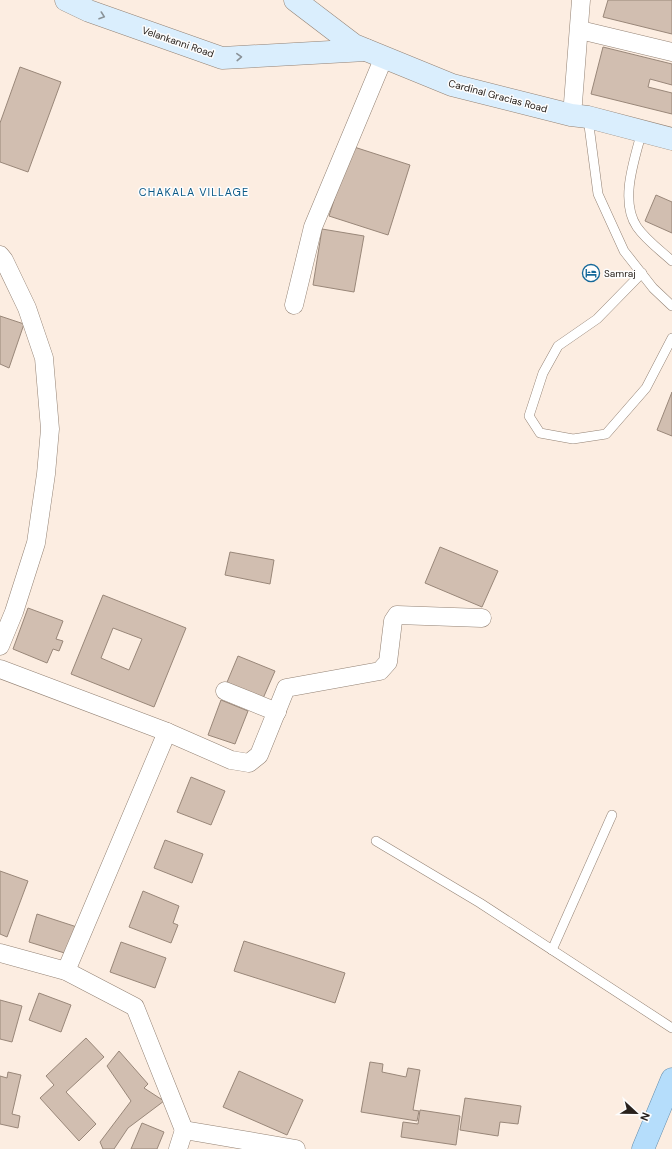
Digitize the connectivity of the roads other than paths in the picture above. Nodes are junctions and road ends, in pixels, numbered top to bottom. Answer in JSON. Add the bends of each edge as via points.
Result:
{"nodes":[{"id":1,"x":66,"y":0,"type":"edge"},
{"id":2,"x":295,"y":0,"type":"edge"},
{"id":3,"x":581,"y":0,"type":"edge"},
{"id":4,"x":580,"y":30,"type":"junction"},
{"id":5,"x":672,"y":52,"type":"edge"},
{"id":6,"x":375,"y":54,"type":"junction"},
{"id":7,"x":580,"y":116,"type":"junction"},
{"id":8,"x":642,"y":131,"type":"junction"},
{"id":9,"x":672,"y":139,"type":"edge"},
{"id":10,"x":0,"y":256,"type":"edge"},
{"id":11,"x":672,"y":261,"type":"edge"},
{"id":12,"x":642,"y":273,"type":"junction"},
{"id":13,"x":294,"y":305,"type":"dead end"},
{"id":14,"x":672,"y":306,"type":"edge"},
{"id":15,"x":672,"y":338,"type":"edge"},
{"id":16,"x":482,"y":618,"type":"dead end"},
{"id":17,"x":0,"y":646,"type":"edge"},
{"id":18,"x":0,"y":669,"type":"edge"},
{"id":19,"x":225,"y":691,"type":"dead end"},
{"id":20,"x":277,"y":712,"type":"junction"},
{"id":21,"x":167,"y":732,"type":"junction"},
{"id":22,"x":612,"y":815,"type":"dead end"},
{"id":23,"x":376,"y":841,"type":"dead end"},
{"id":24,"x":552,"y":950,"type":"junction"},
{"id":25,"x":0,"y":953,"type":"edge"},
{"id":26,"x":66,"y":971,"type":"junction"},
{"id":27,"x":672,"y":1028,"type":"edge"},
{"id":28,"x":672,"y":1079,"type":"edge"},
{"id":29,"x":184,"y":1130,"type":"junction"},
{"id":30,"x":178,"y":1149,"type":"edge"},
{"id":31,"x":296,"y":1149,"type":"edge"},
{"id":32,"x":643,"y":1149,"type":"edge"}],
"edges":[{"from":1,"to":6,"type":"street","name":"Velankanni Road","one_way":true,"via":[[89,11],[222,58]]},
{"from":2,"to":6,"type":"street","name":"Cardinal Gracias Road","via":[[354,45]]},
{"from":3,"to":4,"type":"street"},
{"from":4,"to":5,"type":"street"},
{"from":4,"to":7,"type":"street","via":[[573,103]]},
{"from":6,"to":7,"type":"street","name":"Cardinal Gracias Road","via":[[452,85]]},
{"from":6,"to":13,"type":"street","via":[[313,227]]},
{"from":7,"to":8,"type":"street","name":"Cardinal Gracias Road"},
{"from":7,"to":12,"type":"lane","via":[[598,194],[624,251]]},
{"from":8,"to":9,"type":"street","name":"Cardinal Gracias Road"},
{"from":8,"to":11,"type":"lane","via":[[631,175],[629,203],[636,226]]},
{"from":10,"to":17,"type":"street","via":[[27,308],[44,358],[50,429],[36,543]]},
{"from":12,"to":14,"type":"lane"},
{"from":12,"to":15,"type":"lane","via":[[597,319],[558,346],[543,373],[529,416],[540,432],[573,439],[606,434],[646,388]]},
{"from":16,"to":20,"type":"street","via":[[397,615],[393,621],[388,662],[380,671],[286,688]]},
{"from":18,"to":21,"type":"street"},
{"from":19,"to":20,"type":"street"},
{"from":20,"to":21,"type":"street","via":[[259,755],[249,762],[231,760]]},
{"from":21,"to":26,"type":"street"},
{"from":22,"to":24,"type":"lane"},
{"from":23,"to":24,"type":"lane","via":[[480,903]]},
{"from":24,"to":27,"type":"lane"},
{"from":25,"to":26,"type":"street"},
{"from":26,"to":29,"type":"street","via":[[135,1007]]},
{"from":28,"to":32,"type":"main road"},
{"from":29,"to":30,"type":"street"},
{"from":29,"to":31,"type":"street"}]}
